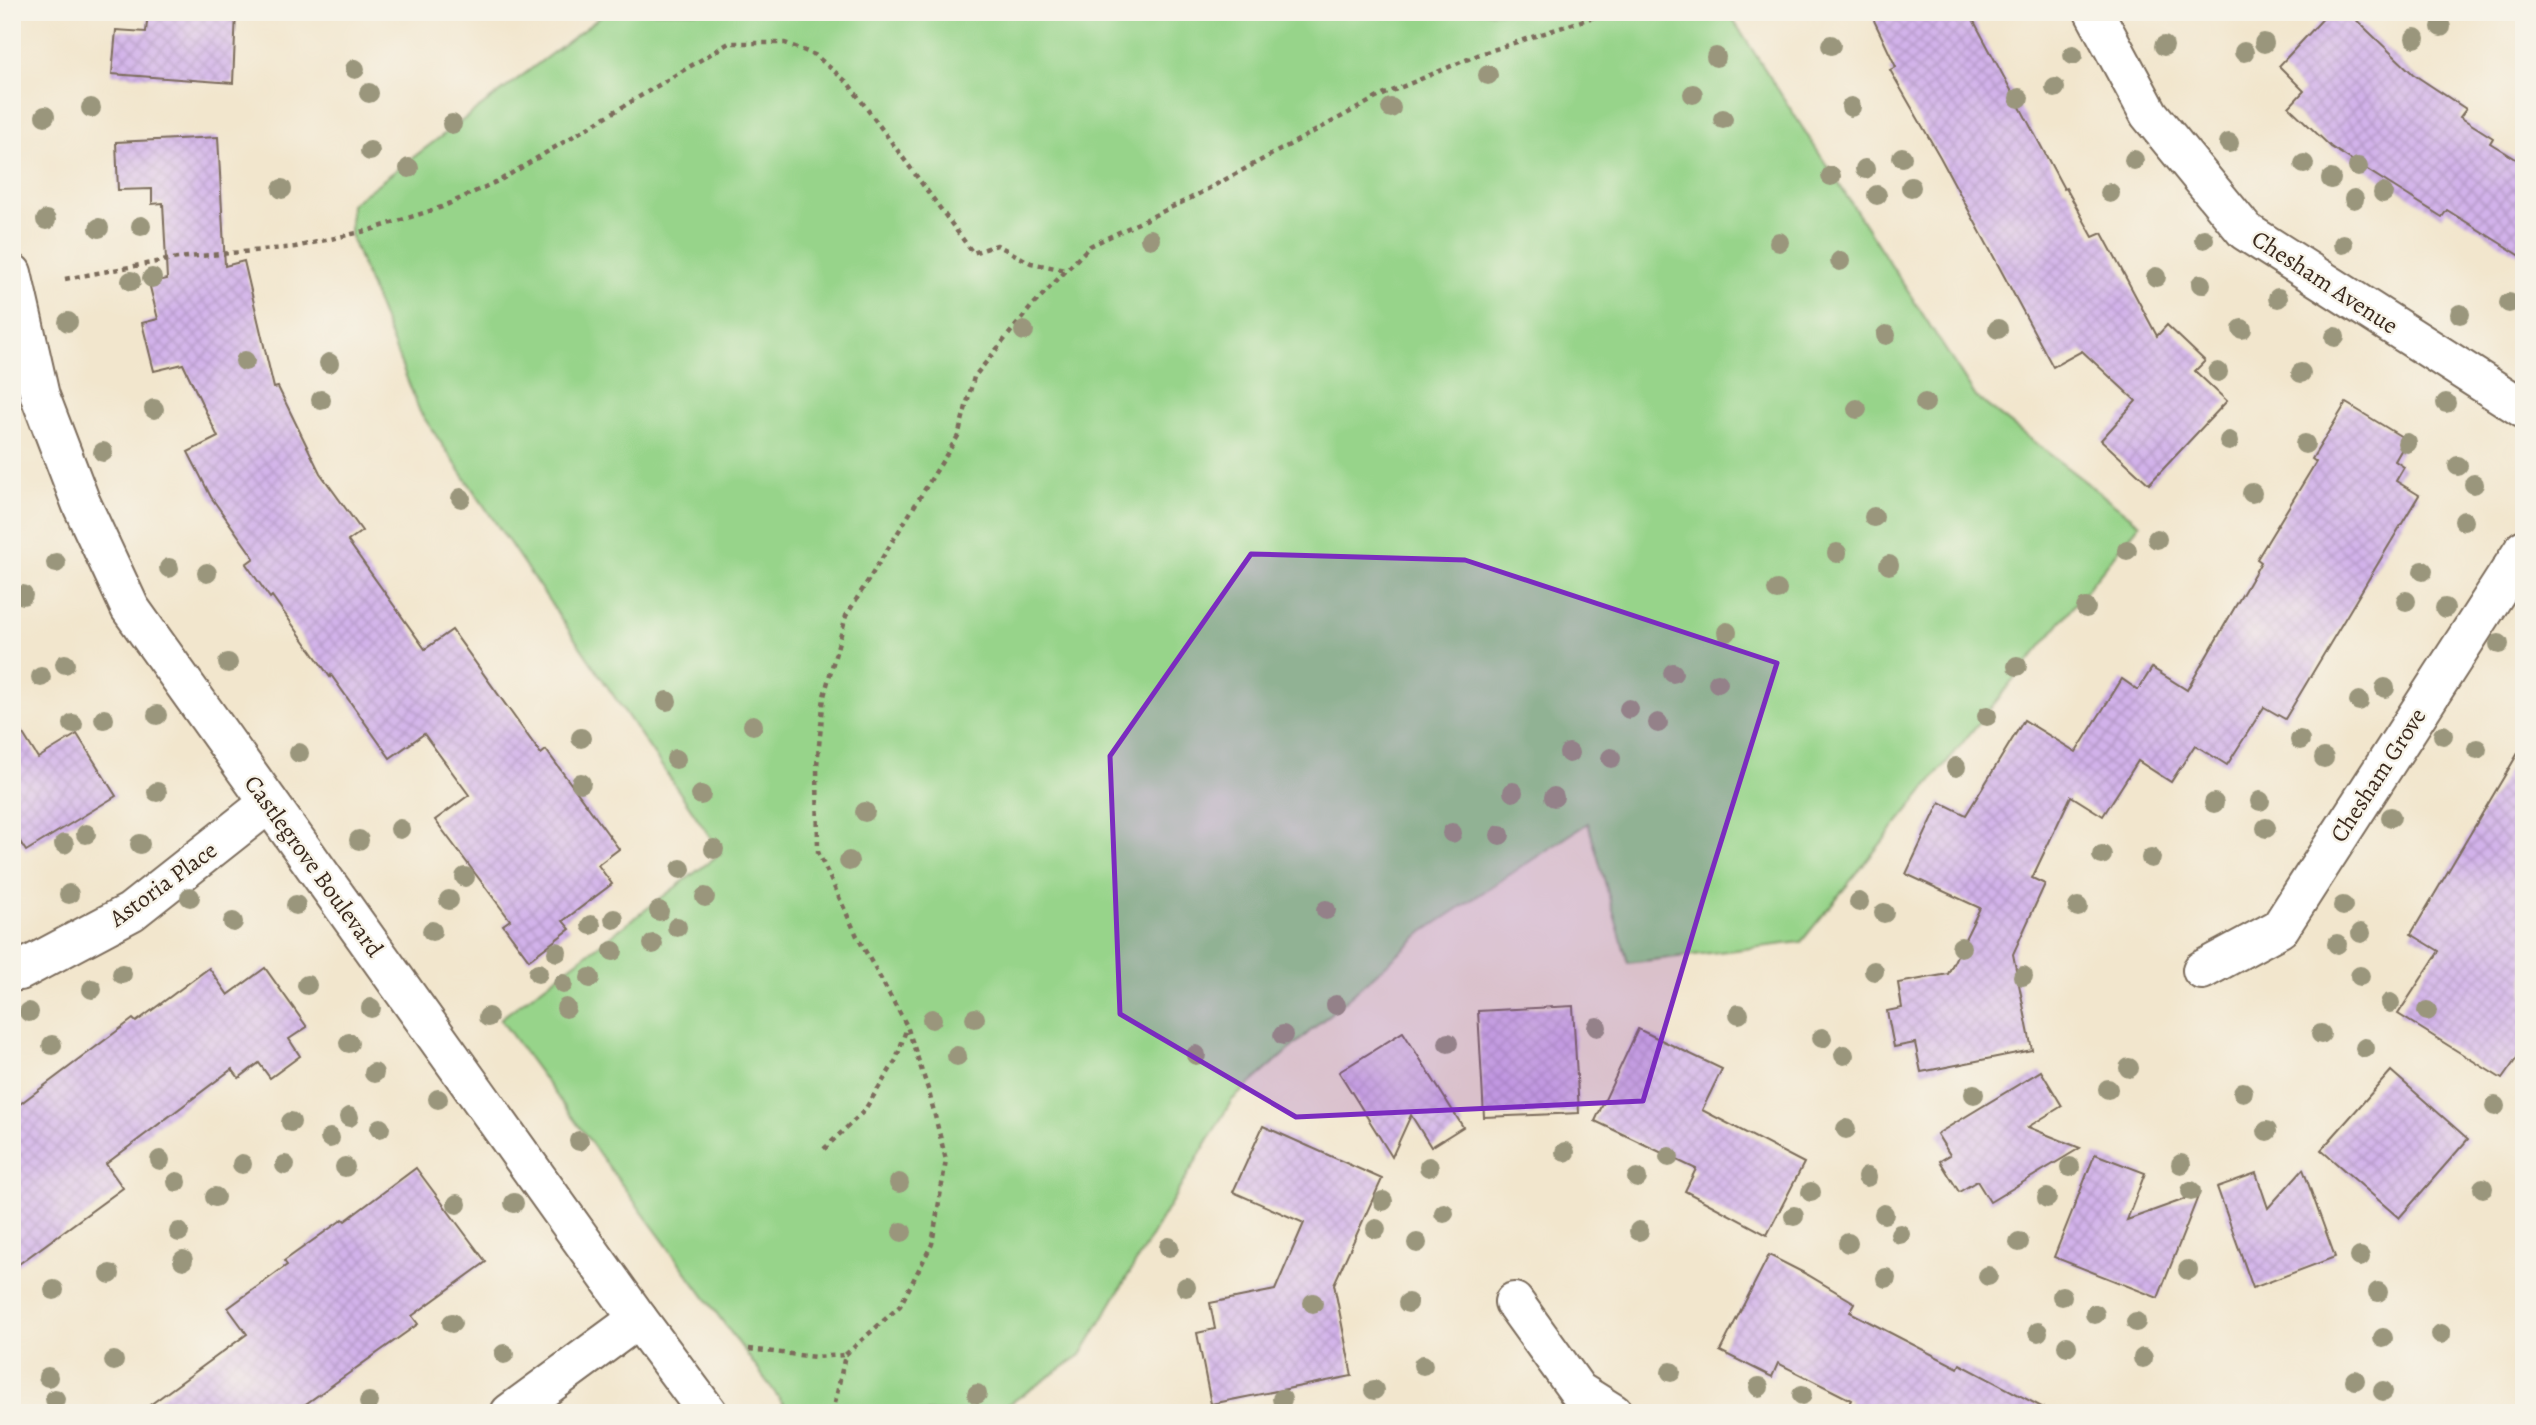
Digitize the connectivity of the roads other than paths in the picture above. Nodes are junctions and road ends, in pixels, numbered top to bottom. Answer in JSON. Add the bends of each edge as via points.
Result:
{"nodes":[{"id":1,"x":2094,"y":12,"type":"edge"},
{"id":2,"x":12,"y":273,"type":"edge"},
{"id":3,"x":2524,"y":409,"type":"edge"},
{"id":4,"x":2524,"y":549,"type":"edge"},
{"id":5,"x":269,"y":803,"type":"junction"},
{"id":6,"x":2202,"y":970,"type":"dead end"},
{"id":7,"x":12,"y":972,"type":"edge"},
{"id":8,"x":1514,"y":1302,"type":"dead end"},
{"id":9,"x":638,"y":1319,"type":"junction"},
{"id":10,"x":510,"y":1413,"type":"edge"},
{"id":11,"x":708,"y":1413,"type":"edge"},
{"id":12,"x":1613,"y":1413,"type":"edge"}],
"edges":[{"from":1,"to":3,"type":"street","name":"Chesham Avenue","via":[[2149,114],[2245,231]]},
{"from":2,"to":5,"type":"street","name":"Castlegrove Boulevard","via":[[40,396],[81,503],[130,608]]},
{"from":4,"to":6,"type":"street","name":"Chesham Grove","via":[[2280,928]]},
{"from":5,"to":7,"type":"street","name":"Astoria Place","via":[[131,912]]},
{"from":5,"to":9,"type":"street","name":"Castlegrove Boulevard"},
{"from":8,"to":12,"type":"street","via":[[1578,1391]]},
{"from":9,"to":10,"type":"street"},
{"from":9,"to":11,"type":"street","name":"Castlegrove Boulevard"}]}
